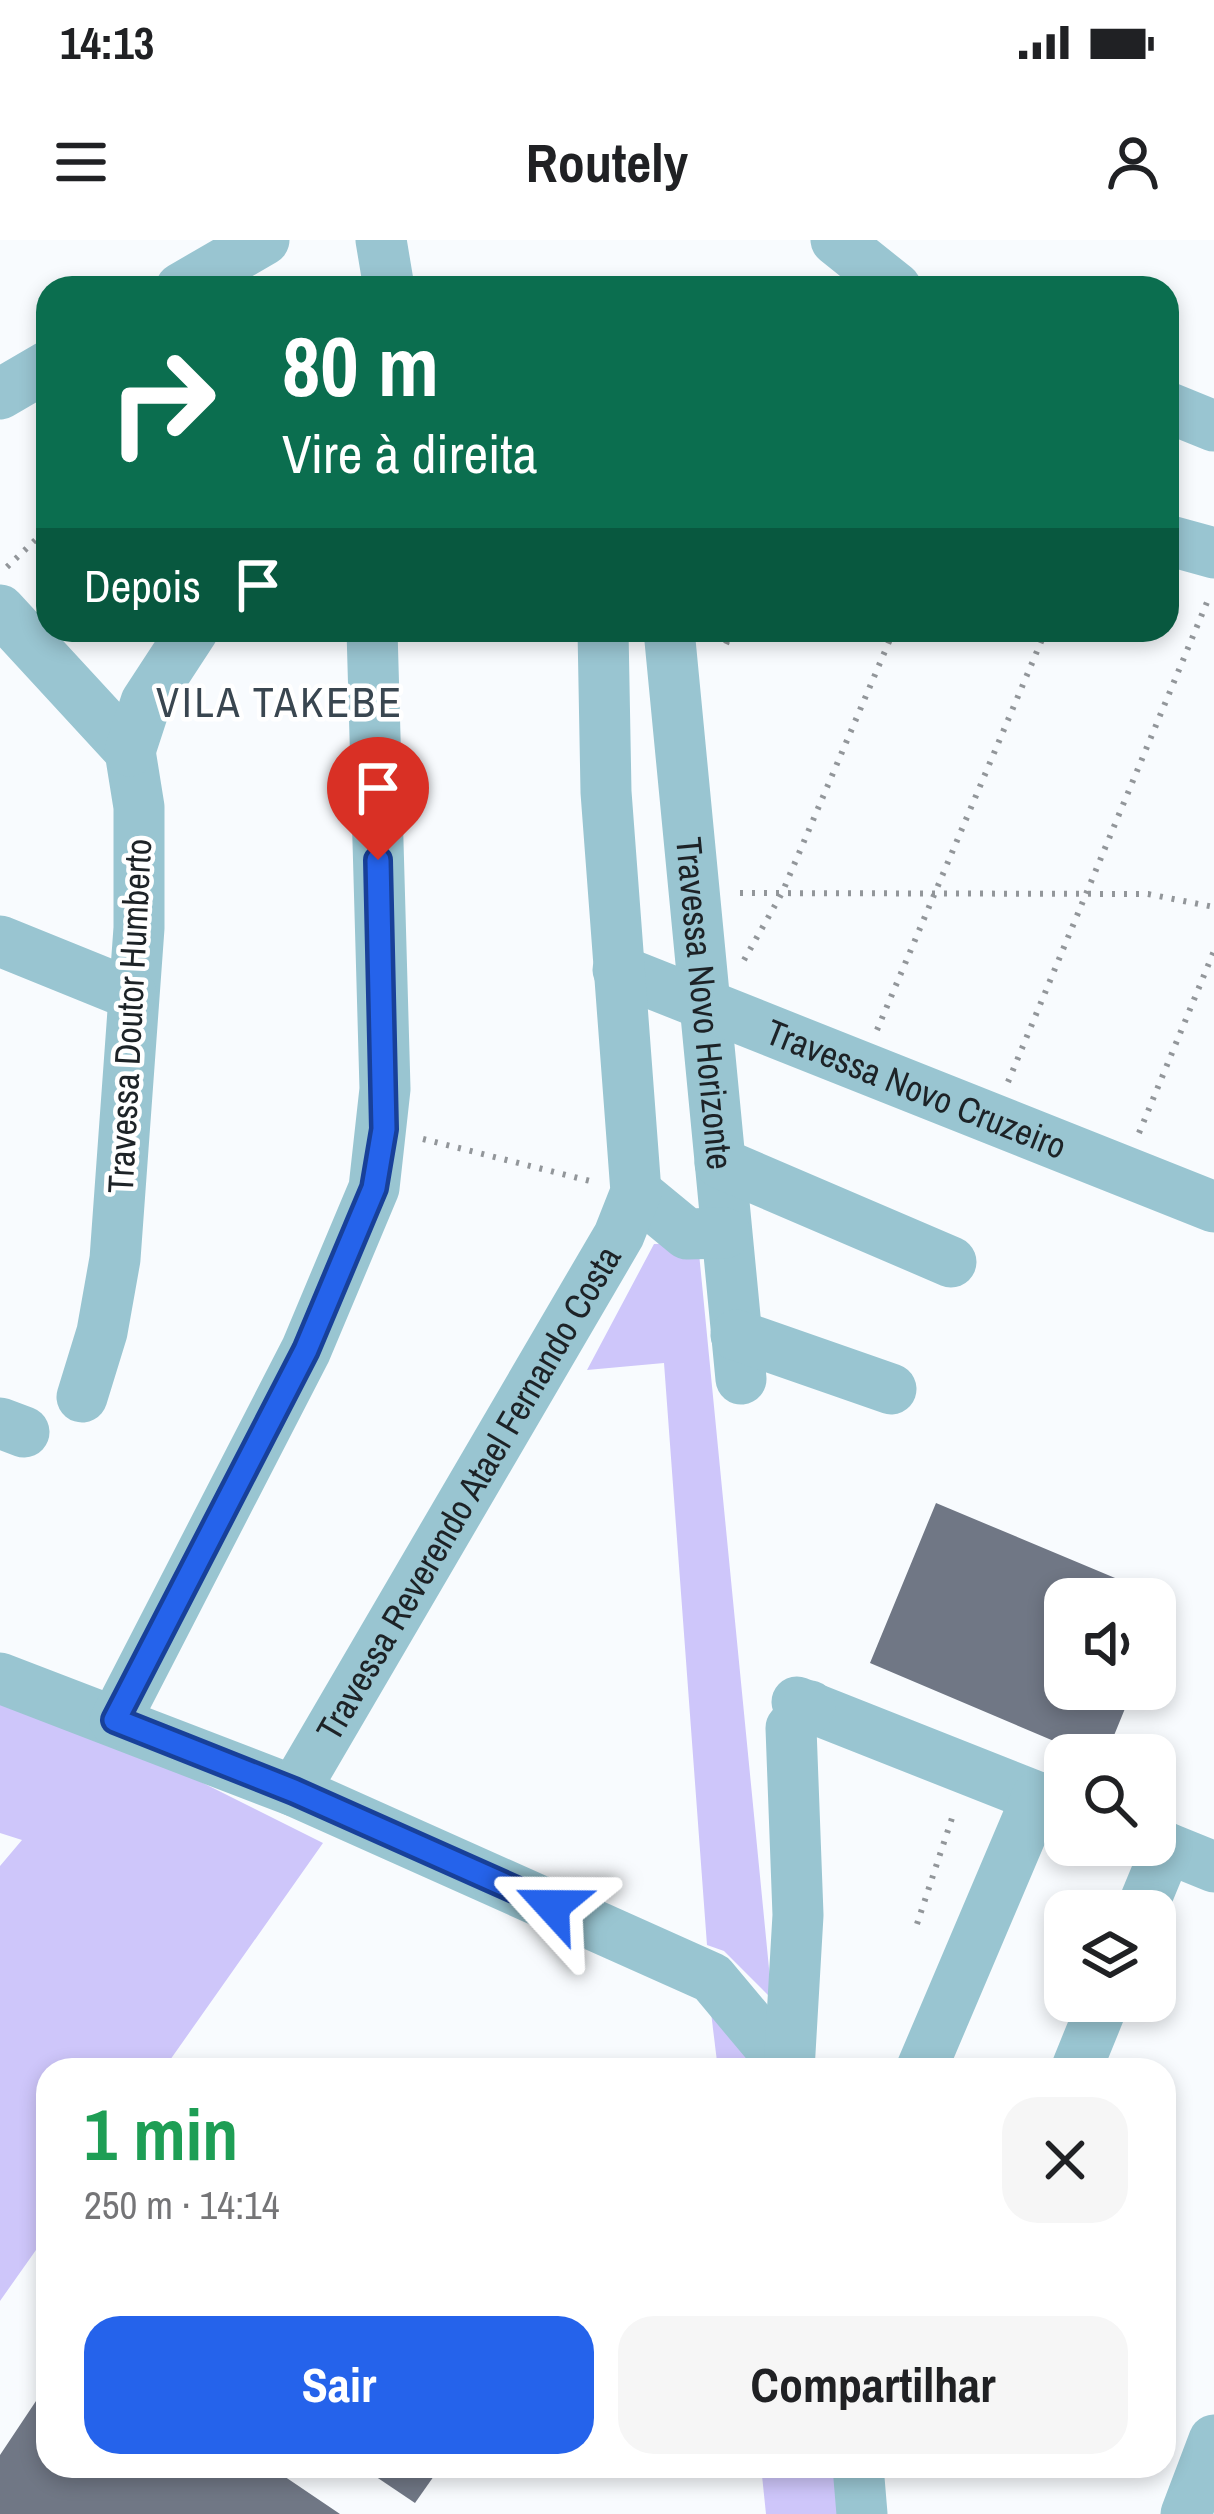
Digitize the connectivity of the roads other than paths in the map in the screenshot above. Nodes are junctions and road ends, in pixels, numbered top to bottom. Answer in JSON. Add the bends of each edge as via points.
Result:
{"nodes":[{"id":1,"x":264,"y":240,"type":"edge"},
{"id":2,"x":381,"y":240,"type":"edge"},
{"id":3,"x":836,"y":240,"type":"edge"},
{"id":4,"x":202,"y":276,"type":"edge"},
{"id":5,"x":387,"y":276,"type":"edge"},
{"id":6,"x":881,"y":276,"type":"edge"},
{"id":7,"x":36,"y":373,"type":"edge"},
{"id":8,"x":0,"y":394,"type":"edge"},
{"id":9,"x":1179,"y":412,"type":"edge"},
{"id":10,"x":1214,"y":426,"type":"edge"},
{"id":11,"x":1179,"y":543,"type":"edge"},
{"id":12,"x":1214,"y":553,"type":"edge"},
{"id":13,"x":0,"y":610,"type":"edge"},
{"id":14,"x":185,"y":642,"type":"edge"},
{"id":15,"x":372,"y":642,"type":"edge"},
{"id":16,"x":602,"y":642,"type":"edge"},
{"id":17,"x":670,"y":642,"type":"edge"},
{"id":18,"x":130,"y":752,"type":"junction"},
{"id":19,"x":0,"y":941,"type":"edge"},
{"id":20,"x":618,"y":970,"type":"junction"},
{"id":21,"x":130,"y":994,"type":"junction"},
{"id":22,"x":711,"y":1005,"type":"junction"},
{"id":23,"x":720,"y":1163,"type":"junction"},
{"id":24,"x":636,"y":1192,"type":"junction"},
{"id":25,"x":1214,"y":1207,"type":"edge"},
{"id":26,"x":725,"y":1233,"type":"junction"},
{"id":27,"x":951,"y":1262,"type":"dead end"},
{"id":28,"x":891,"y":1389,"type":"dead end"},
{"id":29,"x":82,"y":1397,"type":"dead end"},
{"id":30,"x":0,"y":1678,"type":"edge"},
{"id":31,"x":115,"y":1720,"type":"junction"},
{"id":32,"x":294,"y":1791,"type":"junction"},
{"id":33,"x":1044,"y":1799,"type":"edge"},
{"id":34,"x":1044,"y":1816,"type":"edge"},
{"id":35,"x":1176,"y":1852,"type":"edge"},
{"id":36,"x":1214,"y":1867,"type":"edge"},
{"id":37,"x":1096,"y":2022,"type":"edge"},
{"id":38,"x":779,"y":2058,"type":"edge"},
{"id":39,"x":790,"y":2058,"type":"edge"},
{"id":40,"x":926,"y":2058,"type":"edge"},
{"id":41,"x":1081,"y":2058,"type":"edge"},
{"id":42,"x":859,"y":2478,"type":"edge"},
{"id":43,"x":862,"y":2514,"type":"edge"}],
"edges":[{"from":1,"to":4,"type":"street"},
{"from":2,"to":5,"type":"street"},
{"from":3,"to":6,"type":"street"},
{"from":7,"to":8,"type":"street"},
{"from":9,"to":10,"type":"street"},
{"from":11,"to":12,"type":"street"},
{"from":13,"to":18,"type":"street"},
{"from":14,"to":18,"type":"street","via":[[146,702]]},
{"from":15,"to":31,"type":"street","via":[[384,1129],[374,1188],[306,1350]]},
{"from":16,"to":20,"type":"street","name":"Travessa Reverendo Atael Fernando Costa"},
{"from":17,"to":22,"type":"street","name":"Travessa Novo Horizonte"},
{"from":18,"to":21,"type":"street","name":"Travessa Doutor Humberto","via":[[142,860]]},
{"from":19,"to":21,"type":"street"},
{"from":20,"to":22,"type":"street","name":"Travessa Novo Cruzeiro"},
{"from":20,"to":24,"type":"street","name":"Travessa Reverendo Atael Fernando Costa"},
{"from":21,"to":29,"type":"street","name":"Travessa Doutor Humberto","via":[[115,1259]]},
{"from":22,"to":23,"type":"street","name":"Travessa Novo Horizonte"},
{"from":22,"to":25,"type":"street","name":"Travessa Novo Cruzeiro"},
{"from":23,"to":26,"type":"street","name":"Travessa Novo Horizonte"},
{"from":23,"to":27,"type":"street"},
{"from":24,"to":26,"type":"street","name":"Travessa Reverendo Atael Fernando Costa","via":[[687,1234]]},
{"from":24,"to":32,"type":"street","name":"Travessa Reverendo Atael Fernando Costa","via":[[619,1235]]},
{"from":26,"to":28,"type":"street","name":"Travessa Novo Horizonte","via":[[738,1357]]},
{"from":30,"to":31,"type":"street"},
{"from":31,"to":32,"type":"street"},
{"from":32,"to":38,"type":"street","via":[[712,1978]]},
{"from":33,"to":39,"type":"street","via":[[803,1704],[791,1728],[798,1915]]},
{"from":34,"to":40,"type":"street"},
{"from":35,"to":36,"type":"street"},
{"from":37,"to":41,"type":"street"},
{"from":42,"to":43,"type":"street"}]}
